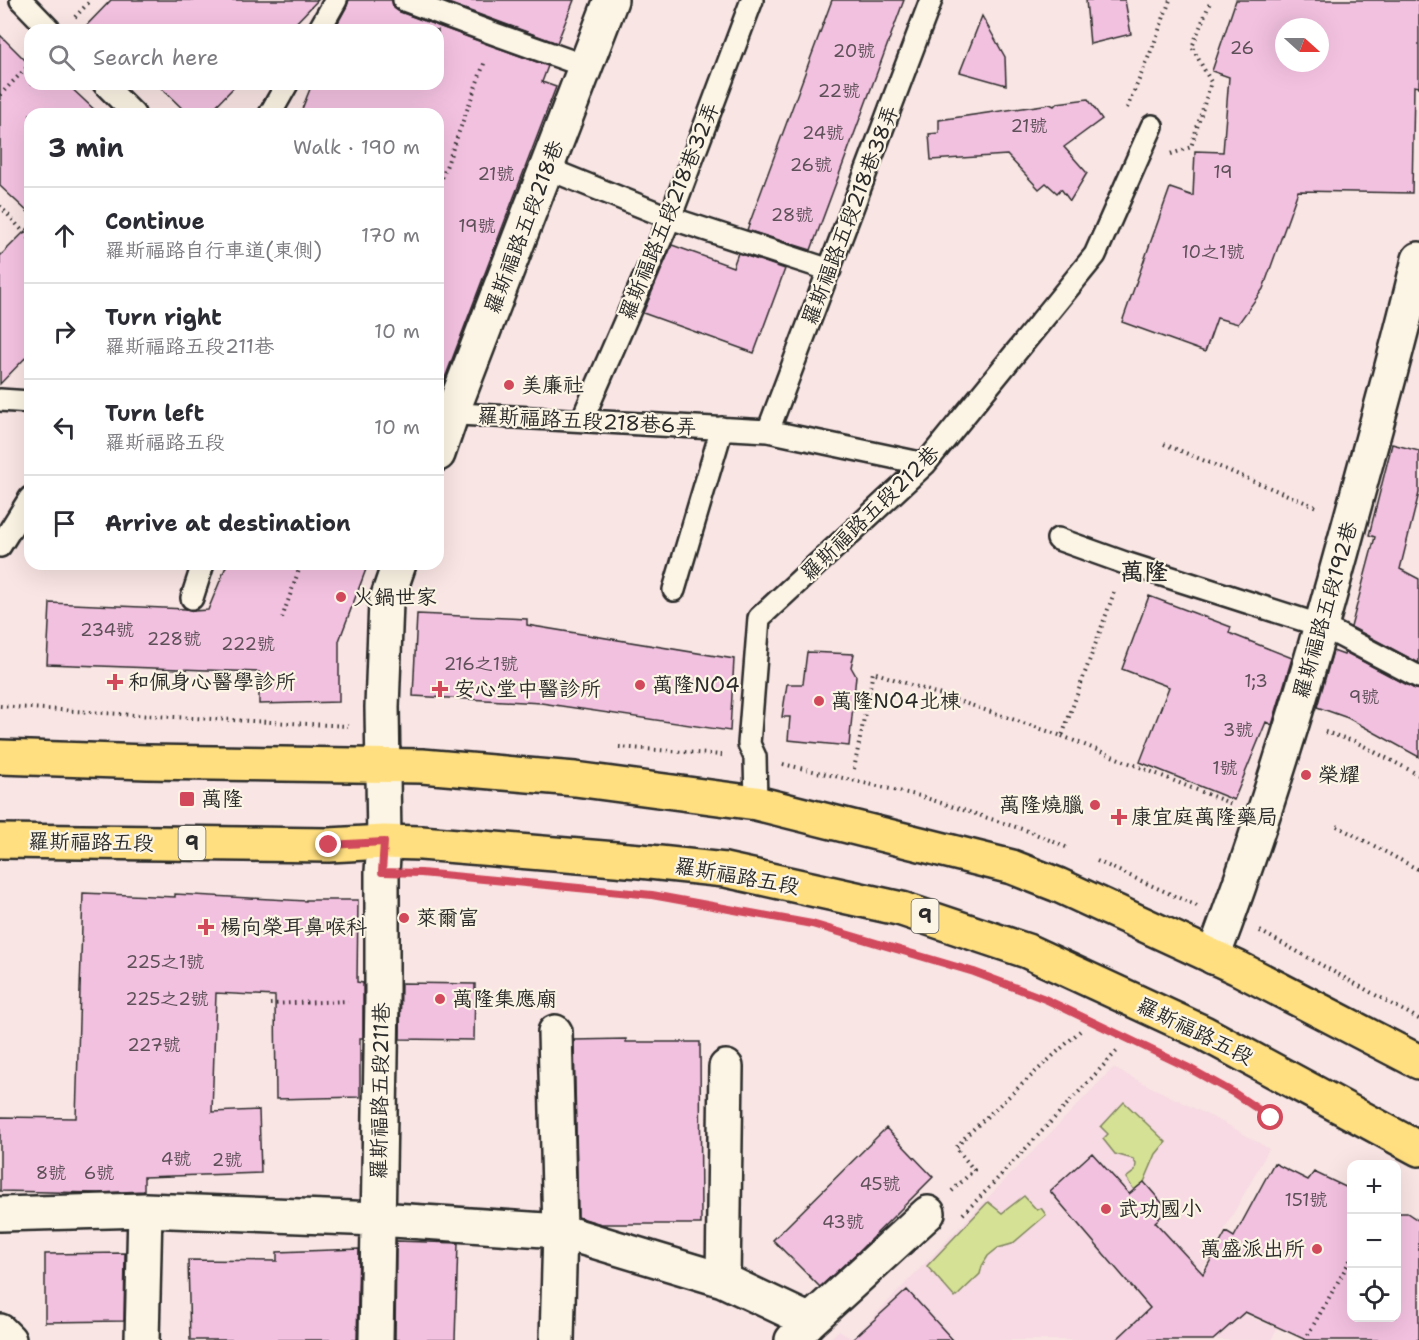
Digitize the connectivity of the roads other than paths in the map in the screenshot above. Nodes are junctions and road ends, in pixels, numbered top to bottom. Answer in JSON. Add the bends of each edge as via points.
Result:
{"nodes":[{"id":1,"x":21,"y":0,"type":"edge"},
{"id":2,"x":336,"y":0,"type":"edge"},
{"id":3,"x":404,"y":0,"type":"edge"},
{"id":4,"x":611,"y":0,"type":"edge"},
{"id":5,"x":752,"y":0,"type":"edge"},
{"id":6,"x":931,"y":0,"type":"edge"},
{"id":7,"x":44,"y":24,"type":"edge"},
{"id":8,"x":322,"y":24,"type":"edge"},
{"id":9,"x":585,"y":66,"type":"junction"},
{"id":10,"x":110,"y":90,"type":"edge"},
{"id":11,"x":284,"y":90,"type":"edge"},
{"id":12,"x":128,"y":108,"type":"edge"},
{"id":13,"x":273,"y":108,"type":"edge"},
{"id":14,"x":1152,"y":126,"type":"road end"},
{"id":15,"x":546,"y":168,"type":"junction"},
{"id":16,"x":670,"y":218,"type":"junction"},
{"id":17,"x":1419,"y":259,"type":"edge"},
{"id":18,"x":830,"y":270,"type":"junction"},
{"id":19,"x":1412,"y":319,"type":"edge"},
{"id":20,"x":0,"y":400,"type":"edge"},
{"id":21,"x":24,"y":402,"type":"edge"},
{"id":22,"x":445,"y":413,"type":"edge"},
{"id":23,"x":582,"y":420,"type":"junction"},
{"id":24,"x":722,"y":428,"type":"junction"},
{"id":25,"x":768,"y":431,"type":"junction"},
{"id":26,"x":925,"y":464,"type":"junction"},
{"id":27,"x":24,"y":508,"type":"edge"},
{"id":28,"x":1058,"y":539,"type":"dead end"},
{"id":29,"x":0,"y":546,"type":"edge"},
{"id":30,"x":201,"y":570,"type":"edge"},
{"id":31,"x":397,"y":570,"type":"edge"},
{"id":32,"x":674,"y":590,"type":"dead end"},
{"id":33,"x":192,"y":598,"type":"dead end"},
{"id":34,"x":1322,"y":626,"type":"junction"},
{"id":35,"x":1419,"y":677,"type":"edge"},
{"id":36,"x":0,"y":757,"type":"edge"},
{"id":37,"x":382,"y":765,"type":"junction"},
{"id":38,"x":756,"y":803,"type":"junction"},
{"id":39,"x":0,"y":841,"type":"edge"},
{"id":40,"x":384,"y":842,"type":"junction"},
{"id":41,"x":1213,"y":957,"type":"junction"},
{"id":42,"x":555,"y":1032,"type":"dead end"},
{"id":43,"x":1419,"y":1062,"type":"edge"},
{"id":44,"x":726,"y":1067,"type":"dead end"},
{"id":45,"x":1419,"y":1149,"type":"edge"},
{"id":46,"x":145,"y":1210,"type":"junction"},
{"id":47,"x":928,"y":1213,"type":"road end"},
{"id":48,"x":0,"y":1214,"type":"edge"},
{"id":49,"x":378,"y":1219,"type":"junction"},
{"id":50,"x":560,"y":1231,"type":"junction"},
{"id":51,"x":723,"y":1280,"type":"junction"},
{"id":52,"x":0,"y":1331,"type":"edge"},
{"id":53,"x":801,"y":1331,"type":"edge"},
{"id":54,"x":9,"y":1340,"type":"edge"},
{"id":55,"x":142,"y":1340,"type":"edge"},
{"id":56,"x":376,"y":1340,"type":"edge"},
{"id":57,"x":557,"y":1340,"type":"edge"}],
"edges":[{"from":1,"to":7,"type":"lane"},
{"from":2,"to":8,"type":"lane"},
{"from":3,"to":9,"type":"lane"},
{"from":4,"to":9,"type":"street","name":"羅斯福路五段218巷"},
{"from":5,"to":16,"type":"lane","name":"羅斯福路五段218巷32弄"},
{"from":6,"to":18,"type":"lane","name":"羅斯福路五段218巷38弄"},
{"from":9,"to":15,"type":"street","name":"羅斯福路五段218巷"},
{"from":10,"to":12,"type":"lane"},
{"from":11,"to":13,"type":"lane"},
{"from":14,"to":26,"type":"lane","name":"羅斯福路五段212巷","via":[[1095,255]]},
{"from":15,"to":16,"type":"lane"},
{"from":15,"to":22,"type":"street","name":"羅斯福路五段218巷"},
{"from":16,"to":18,"type":"lane"},
{"from":16,"to":23,"type":"lane","name":"羅斯福路五段218巷32弄"},
{"from":17,"to":19,"type":"street","name":"羅斯福路五段192巷"},
{"from":18,"to":25,"type":"lane","name":"羅斯福路五段218巷38弄"},
{"from":19,"to":34,"type":"street","name":"羅斯福路五段192巷"},
{"from":20,"to":21,"type":"lane"},
{"from":22,"to":23,"type":"lane","name":"羅斯福路五段218巷6弄"},
{"from":23,"to":24,"type":"lane","name":"羅斯福路五段218巷6弄"},
{"from":24,"to":25,"type":"lane","name":"羅斯福路五段218巷6弄"},
{"from":24,"to":32,"type":"lane","name":"羅斯福路五段218巷6弄"},
{"from":25,"to":26,"type":"lane","name":"羅斯福路五段218巷6弄"},
{"from":26,"to":38,"type":"lane","name":"羅斯福路五段212巷","via":[[759,618],[748,744],[755,757]]},
{"from":27,"to":29,"type":"lane"},
{"from":28,"to":34,"type":"lane"},
{"from":30,"to":33,"type":"lane"},
{"from":31,"to":37,"type":"street","via":[[386,602]]},
{"from":34,"to":35,"type":"lane"},
{"from":34,"to":41,"type":"street","name":"羅斯福路五段192巷","via":[[1263,817]]},
{"from":36,"to":37,"type":"main road"},
{"from":37,"to":38,"type":"main road","via":[[575,779]]},
{"from":37,"to":40,"type":"street","name":"羅斯福路五段211巷"},
{"from":38,"to":41,"type":"main road","via":[[1012,867]]},
{"from":39,"to":40,"type":"main road","name":"羅斯福路五段","number":"9","via":[[329,845]]},
{"from":40,"to":45,"type":"main road","name":"羅斯福路五段","number":"9","via":[[724,870],[902,909],[1027,951],[1173,1018]]},
{"from":40,"to":49,"type":"street","name":"羅斯福路五段211巷"},
{"from":41,"to":43,"type":"main road"},
{"from":42,"to":50,"type":"street"},
{"from":44,"to":51,"type":"street"},
{"from":46,"to":48,"type":"street"},
{"from":46,"to":49,"type":"street"},
{"from":46,"to":55,"type":"street"},
{"from":47,"to":53,"type":"street"},
{"from":49,"to":50,"type":"street"},
{"from":49,"to":56,"type":"street","name":"羅斯福路五段211巷"},
{"from":50,"to":51,"type":"street"},
{"from":50,"to":57,"type":"street"},
{"from":51,"to":53,"type":"street"},
{"from":52,"to":54,"type":"street"}]}
